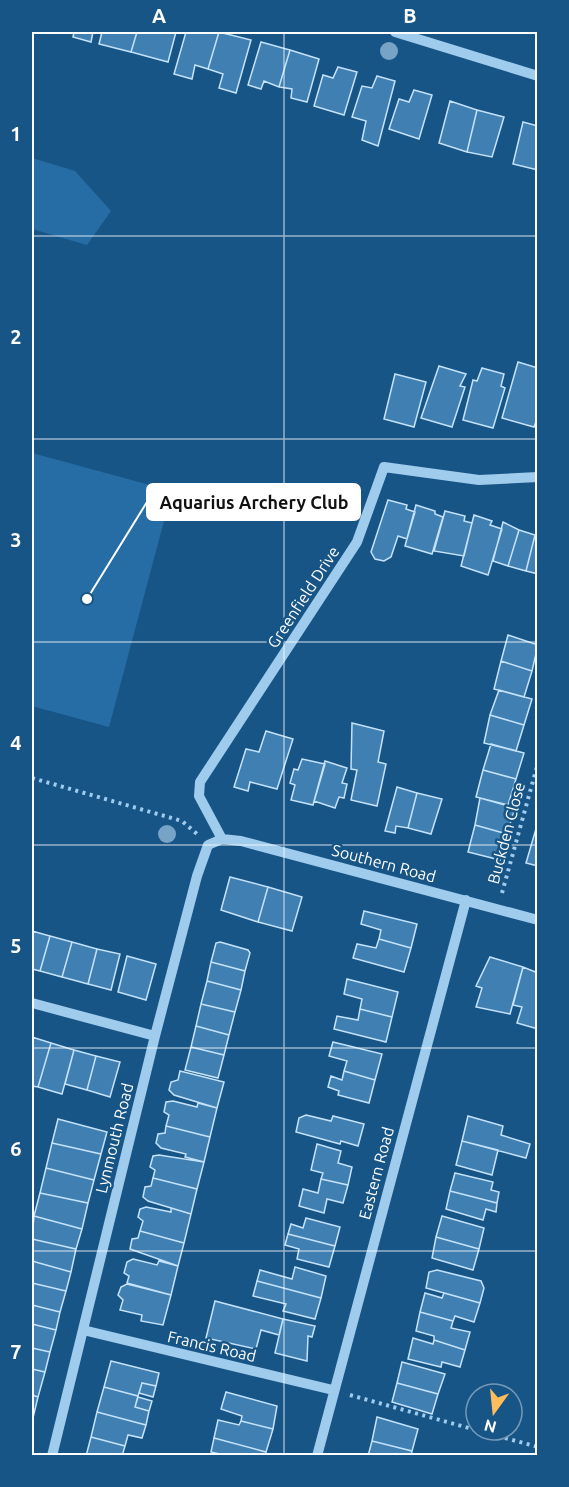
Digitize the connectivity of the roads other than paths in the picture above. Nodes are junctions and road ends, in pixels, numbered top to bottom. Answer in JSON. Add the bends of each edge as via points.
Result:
{"nodes":[{"id":1,"x":394,"y":32,"type":"edge"},
{"id":2,"x":537,"y":76,"type":"edge"},
{"id":3,"x":537,"y":477,"type":"edge"},
{"id":4,"x":222,"y":839,"type":"junction"},
{"id":5,"x":466,"y":900,"type":"junction"},
{"id":6,"x":537,"y":920,"type":"edge"},
{"id":7,"x":32,"y":1003,"type":"edge"},
{"id":8,"x":155,"y":1036,"type":"junction"},
{"id":9,"x":83,"y":1330,"type":"junction"},
{"id":10,"x":333,"y":1390,"type":"junction"},
{"id":11,"x":52,"y":1455,"type":"edge"},
{"id":12,"x":317,"y":1455,"type":"edge"}],
"edges":[{"from":1,"to":2,"type":"street"},
{"from":3,"to":4,"type":"street","name":"Greenfield Drive","via":[[479,480],[384,467],[357,542],[200,782],[199,796]]},
{"from":4,"to":5,"type":"street","name":"Southern Road"},
{"from":4,"to":8,"type":"street","name":"Lynmouth Road","via":[[208,845],[197,876]]},
{"from":5,"to":6,"type":"street","name":"Southern Road"},
{"from":5,"to":10,"type":"street","name":"Eastern Road"},
{"from":7,"to":8,"type":"street"},
{"from":8,"to":9,"type":"street","name":"Lynmouth Road"},
{"from":9,"to":10,"type":"street","name":"Francis Road"},
{"from":9,"to":11,"type":"street","name":"Lynmouth Road"},
{"from":10,"to":12,"type":"street","name":"Eastern Road"}]}
